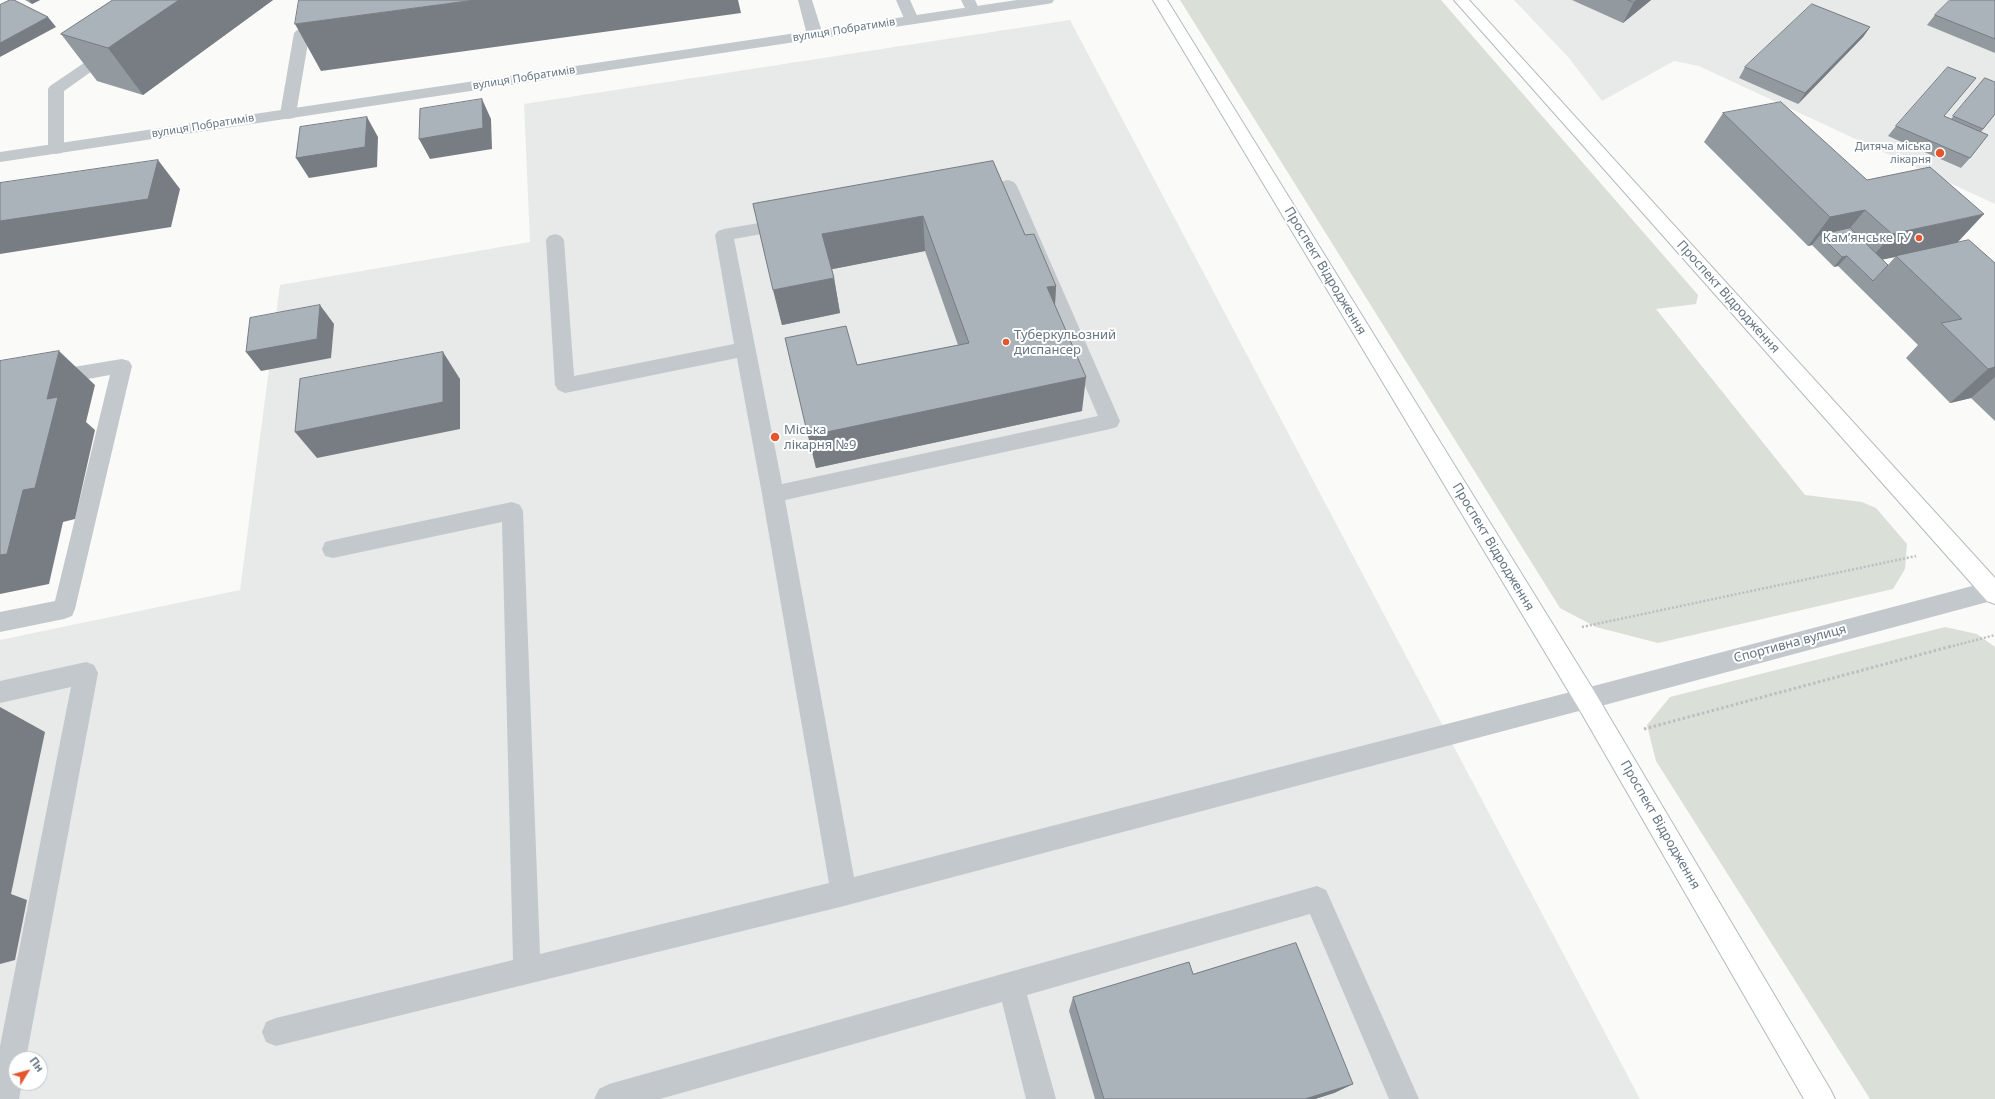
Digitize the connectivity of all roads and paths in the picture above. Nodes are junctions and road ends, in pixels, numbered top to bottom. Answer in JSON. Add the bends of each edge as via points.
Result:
{"nodes":[{"id":1,"x":805,"y":0,"type":"edge"},
{"id":2,"x":903,"y":0,"type":"edge"},
{"id":3,"x":1047,"y":0,"type":"edge"},
{"id":4,"x":1160,"y":0,"type":"edge"},
{"id":5,"x":1461,"y":0,"type":"edge"},
{"id":6,"x":970,"y":6,"type":"edge"},
{"id":7,"x":911,"y":20,"type":"junction"},
{"id":8,"x":342,"y":27,"type":"edge"},
{"id":9,"x":816,"y":35,"type":"junction"},
{"id":10,"x":120,"y":44,"type":"edge"},
{"id":11,"x":288,"y":114,"type":"junction"},
{"id":12,"x":56,"y":148,"type":"junction"},
{"id":13,"x":0,"y":157,"type":"edge"},
{"id":14,"x":954,"y":195,"type":"edge"},
{"id":15,"x":808,"y":221,"type":"edge"},
{"id":16,"x":555,"y":240,"type":"dead end"},
{"id":17,"x":745,"y":349,"type":"junction"},
{"id":18,"x":0,"y":387,"type":"edge"},
{"id":19,"x":773,"y":494,"type":"junction"},
{"id":20,"x":1953,"y":547,"type":"junction"},
{"id":21,"x":333,"y":549,"type":"dead end"},
{"id":22,"x":1994,"y":592,"type":"edge"},
{"id":23,"x":0,"y":622,"type":"edge"},
{"id":24,"x":1546,"y":634,"type":"junction"},
{"id":25,"x":1995,"y":635,"type":"edge"},
{"id":26,"x":0,"y":692,"type":"edge"},
{"id":27,"x":1586,"y":699,"type":"junction"},
{"id":28,"x":1609,"y":738,"type":"junction"},
{"id":29,"x":844,"y":893,"type":"junction"},
{"id":30,"x":527,"y":970,"type":"junction"},
{"id":31,"x":1011,"y":985,"type":"junction"},
{"id":32,"x":276,"y":1032,"type":"dead end"},
{"id":33,"x":4,"y":1099,"type":"edge"},
{"id":34,"x":609,"y":1099,"type":"edge"},
{"id":35,"x":1041,"y":1099,"type":"edge"},
{"id":36,"x":1404,"y":1099,"type":"edge"},
{"id":37,"x":1820,"y":1099,"type":"edge"}],
"edges":[{"from":1,"to":9,"type":"street"},
{"from":2,"to":7,"type":"street"},
{"from":3,"to":6,"type":"street","name":"вулиця Побратимів"},
{"from":4,"to":24,"type":"main road","name":"Проспект Відродження"},
{"from":5,"to":20,"type":"main road","name":"Проспект Відродження"},
{"from":6,"to":7,"type":"street","name":"вулиця Побратимів"},
{"from":7,"to":9,"type":"street","name":"вулиця Побратимів"},
{"from":8,"to":11,"type":"street","via":[[302,33]]},
{"from":9,"to":11,"type":"street","name":"вулиця Побратимів"},
{"from":10,"to":12,"type":"street","via":[[56,89]]},
{"from":11,"to":12,"type":"street","name":"вулиця Побратимів"},
{"from":12,"to":13,"type":"street","name":"вулиця Побратимів"},
{"from":14,"to":19,"type":"street","via":[[1008,186],[1110,421]]},
{"from":15,"to":17,"type":"street","via":[[724,235]]},
{"from":16,"to":17,"type":"street","via":[[565,385]]},
{"from":17,"to":19,"type":"street"},
{"from":18,"to":23,"type":"street","via":[[122,366],[64,609]]},
{"from":19,"to":29,"type":"street"},
{"from":20,"to":22,"type":"main road","name":"Проспект Відродження"},
{"from":20,"to":24,"type":"path"},
{"from":21,"to":30,"type":"street","via":[[512,511]]},
{"from":22,"to":27,"type":"street","name":"Спортивна вулиця"},
{"from":24,"to":27,"type":"main road","name":"Проспект Відродження"},
{"from":25,"to":28,"type":"path"},
{"from":26,"to":33,"type":"street","via":[[86,673]]},
{"from":27,"to":28,"type":"main road","name":"Проспект Відродження"},
{"from":27,"to":29,"type":"street","name":"Спортивна вулиця"},
{"from":28,"to":37,"type":"main road","name":"Проспект Відродження"},
{"from":29,"to":30,"type":"street","name":"Спортивна вулиця"},
{"from":30,"to":32,"type":"street","name":"Спортивна вулиця"},
{"from":31,"to":34,"type":"street"},
{"from":31,"to":35,"type":"street"},
{"from":31,"to":36,"type":"street","via":[[1317,899]]}]}
